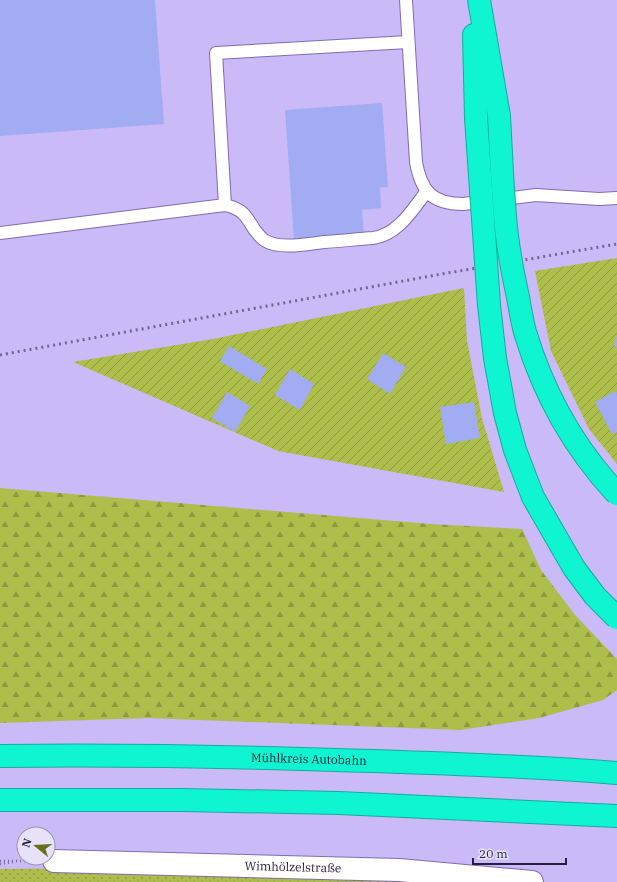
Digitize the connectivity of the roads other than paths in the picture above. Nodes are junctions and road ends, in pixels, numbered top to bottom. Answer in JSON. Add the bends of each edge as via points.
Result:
{"nodes":[{"id":1,"x":406,"y":0,"type":"edge"},
{"id":2,"x":473,"y":0,"type":"edge"},
{"id":3,"x":479,"y":0,"type":"edge"},
{"id":4,"x":408,"y":42,"type":"junction"},
{"id":5,"x":427,"y":191,"type":"junction"},
{"id":6,"x":617,"y":198,"type":"edge"},
{"id":7,"x":225,"y":205,"type":"junction"},
{"id":8,"x":0,"y":233,"type":"edge"},
{"id":9,"x":617,"y":494,"type":"edge"},
{"id":10,"x":617,"y":618,"type":"edge"},
{"id":11,"x":0,"y":756,"type":"edge"},
{"id":12,"x":617,"y":773,"type":"edge"},
{"id":13,"x":0,"y":800,"type":"edge"},
{"id":14,"x":617,"y":816,"type":"edge"},
{"id":15,"x":56,"y":861,"type":"edge"},
{"id":16,"x":532,"y":882,"type":"edge"}],
"edges":[{"from":1,"to":4,"type":"lane"},
{"from":2,"to":10,"type":"highway","bridge":true,"via":[[476,118],[489,305],[505,413],[515,450],[533,497],[574,568],[595,596]]},
{"from":3,"to":9,"type":"highway","bridge":true,"via":[[499,116],[505,217],[524,331],[549,396],[568,430],[586,457]]},
{"from":4,"to":5,"type":"lane","via":[[416,162],[421,182]]},
{"from":4,"to":7,"type":"lane","via":[[216,53]]},
{"from":5,"to":6,"type":"lane","via":[[434,197],[452,204],[536,196]]},
{"from":5,"to":7,"type":"lane","via":[[400,224],[384,235],[288,246],[265,241],[242,212]]},
{"from":7,"to":8,"type":"lane"},
{"from":11,"to":12,"type":"highway","name":"Mühlkreis Autobahn","via":[[187,756],[404,762]]},
{"from":13,"to":14,"type":"highway","via":[[339,803]]},
{"from":15,"to":16,"type":"street","name":"Wimhölzelstraße","via":[[399,870]]}]}
